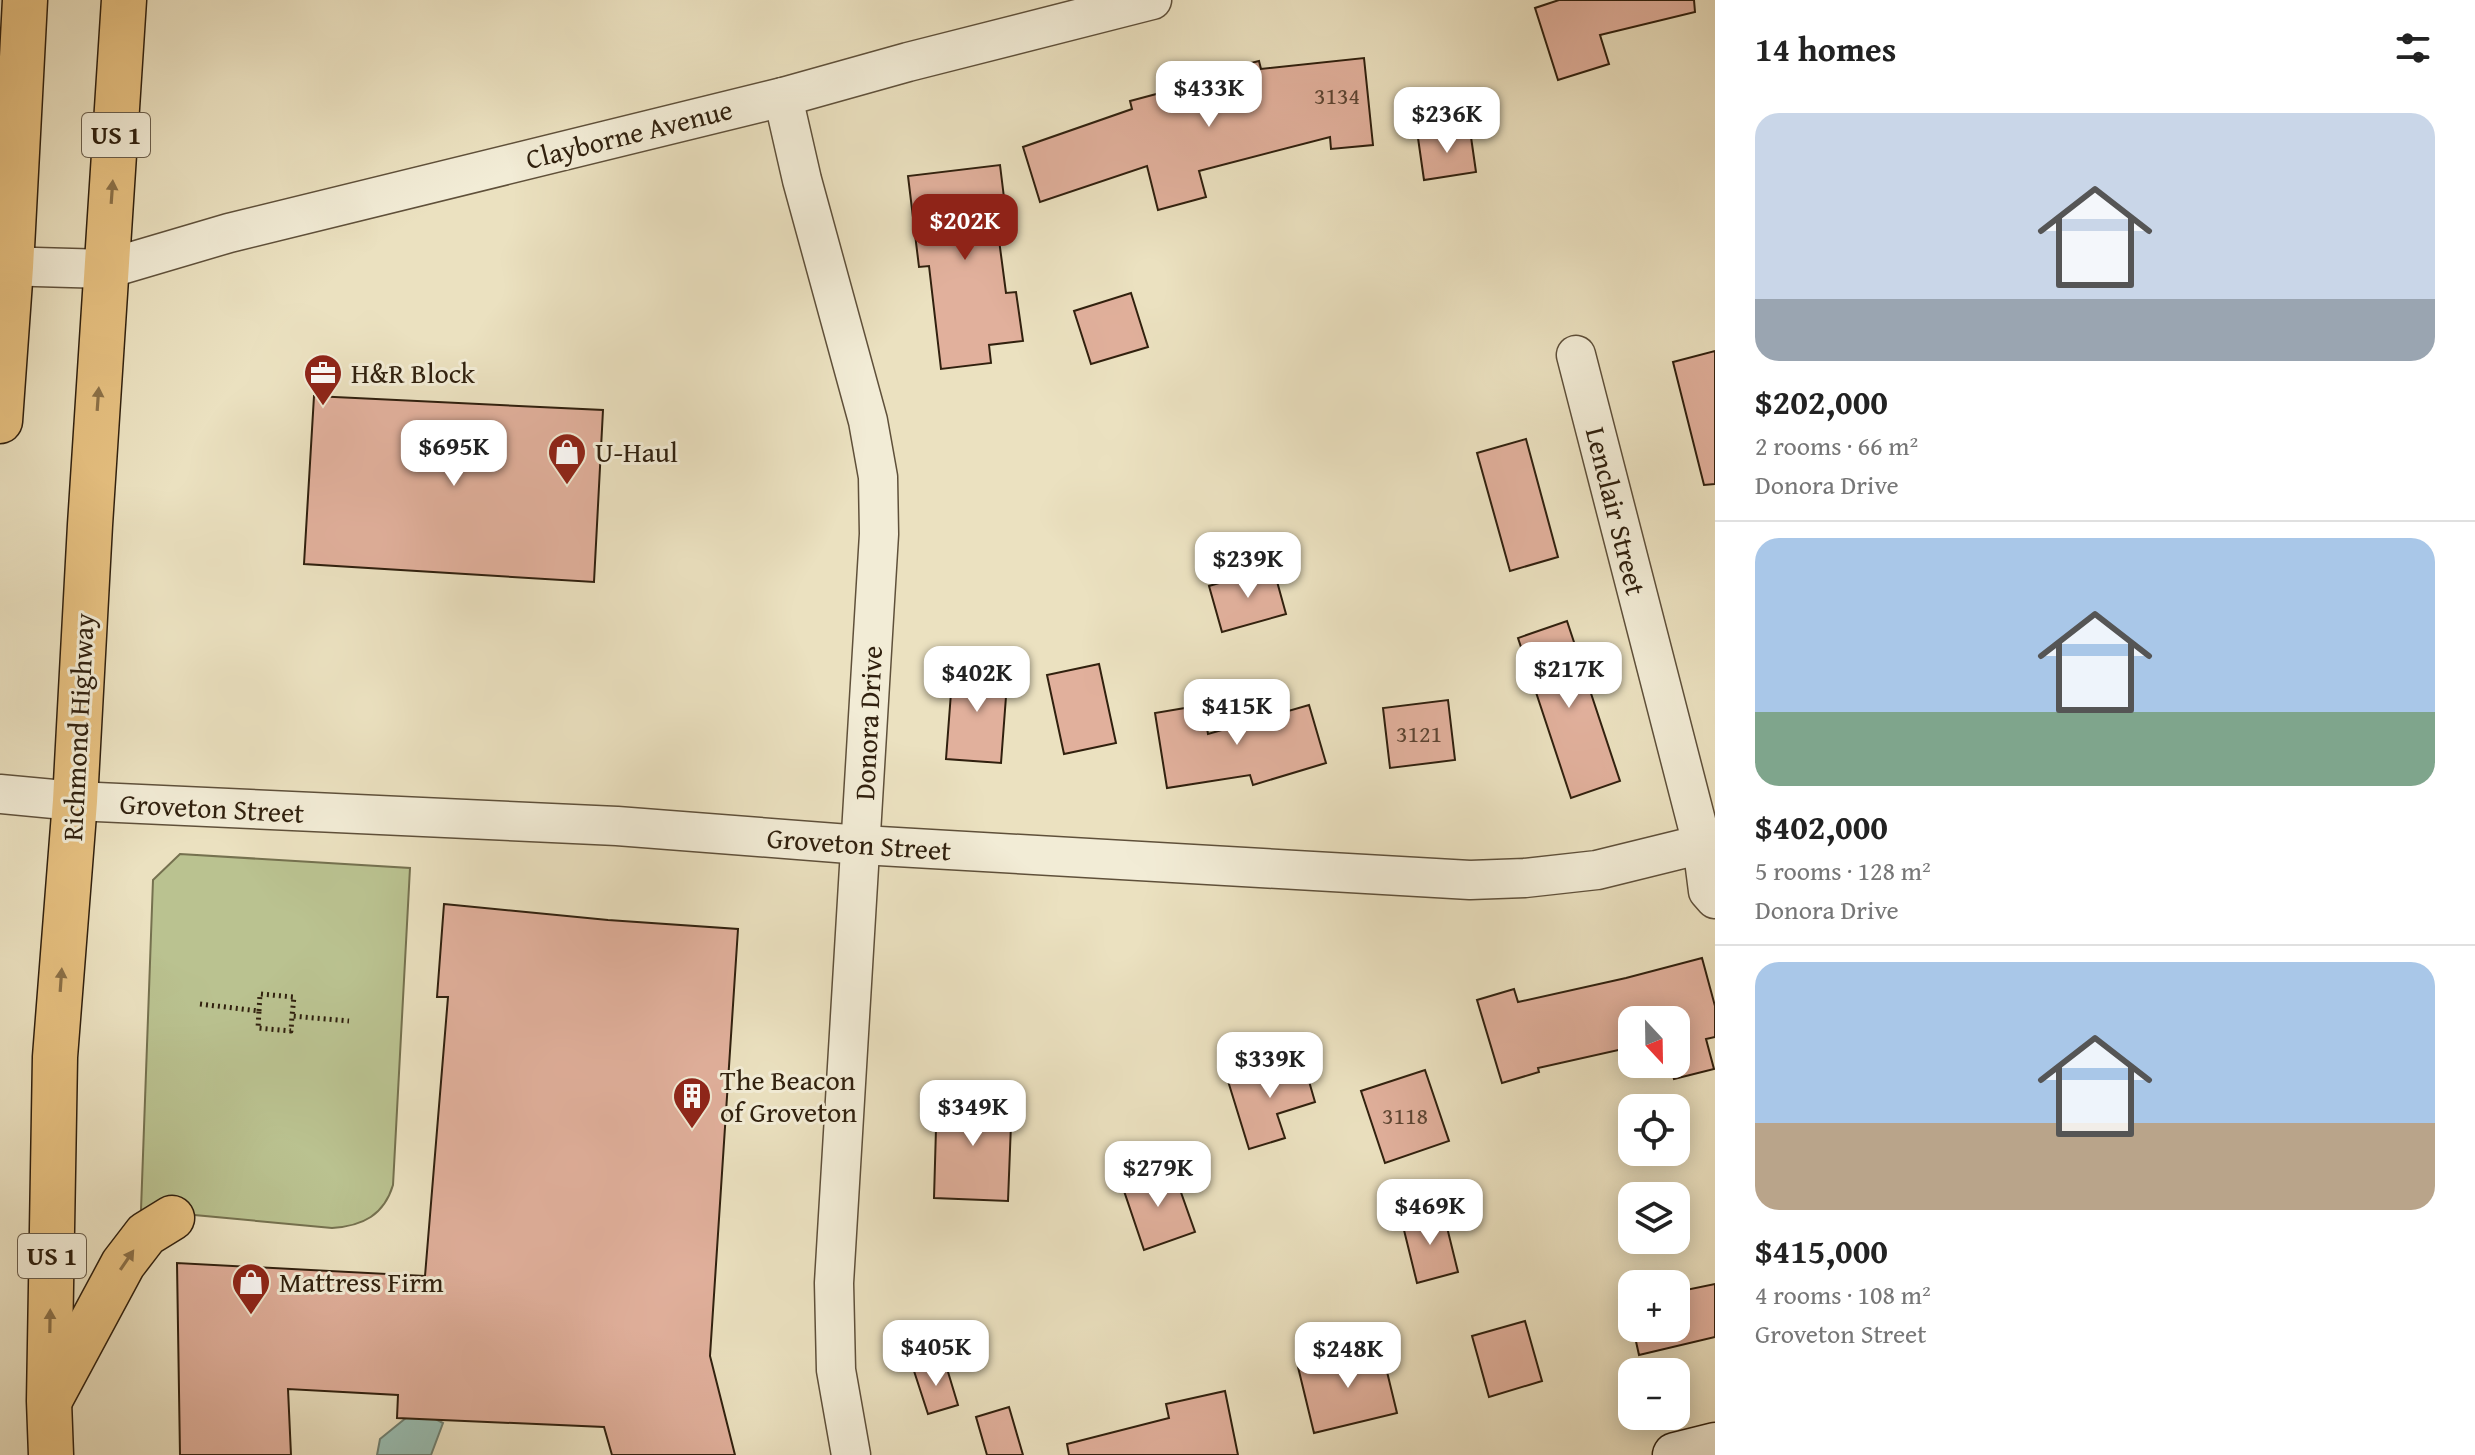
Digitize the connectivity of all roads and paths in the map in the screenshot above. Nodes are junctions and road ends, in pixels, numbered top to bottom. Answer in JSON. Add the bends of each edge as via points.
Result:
{"nodes":[{"id":1,"x":25,"y":0,"type":"edge"},
{"id":2,"x":124,"y":0,"type":"edge"},
{"id":3,"x":1152,"y":0,"type":"edge"},
{"id":4,"x":783,"y":97,"type":"junction"},
{"id":5,"x":6,"y":266,"type":"edge"},
{"id":6,"x":107,"y":269,"type":"junction"},
{"id":7,"x":1576,"y":355,"type":"dead end"},
{"id":8,"x":0,"y":421,"type":"edge"},
{"id":9,"x":0,"y":794,"type":"edge"},
{"id":10,"x":75,"y":801,"type":"junction"},
{"id":11,"x":1708,"y":843,"type":"edge"},
{"id":12,"x":862,"y":845,"type":"junction"},
{"id":13,"x":1715,"y":899,"type":"edge"},
{"id":14,"x":200,"y":1004,"type":"dead end"},
{"id":15,"x":259,"y":1011,"type":"junction"},
{"id":16,"x":292,"y":1016,"type":"junction"},
{"id":17,"x":349,"y":1021,"type":"dead end"},
{"id":18,"x":172,"y":1218,"type":"dead end"},
{"id":19,"x":49,"y":1401,"type":"junction"},
{"id":20,"x":1715,"y":1445,"type":"edge"},
{"id":21,"x":51,"y":1455,"type":"edge"},
{"id":22,"x":851,"y":1455,"type":"edge"},
{"id":23,"x":1675,"y":1455,"type":"edge"}],
"edges":[{"from":1,"to":5,"type":"highway"},
{"from":6,"to":2,"type":"highway","name":"Richmond Highway","number":"US 1","one_way":true},
{"from":3,"to":4,"type":"street","name":"Clayborne Avenue"},
{"from":4,"to":6,"type":"street","name":"Clayborne Avenue","via":[[229,233]]},
{"from":4,"to":12,"type":"street","name":"Donora Drive","via":[[878,477]]},
{"from":5,"to":6,"type":"street","name":"Clayborne Avenue"},
{"from":5,"to":8,"type":"highway"},
{"from":10,"to":6,"type":"highway","name":"Richmond Highway","number":"US 1","one_way":true},
{"from":7,"to":11,"type":"street","name":"Lenclair Street"},
{"from":9,"to":10,"type":"street","name":"Groveton Street"},
{"from":10,"to":12,"type":"street","name":"Groveton Street","via":[[617,826]]},
{"from":19,"to":10,"type":"highway","name":"Richmond Highway","number":"US 1","one_way":true,"via":[[55,1057]]},
{"from":11,"to":12,"type":"street","name":"Groveton Street","via":[[1597,870],[1470,880]]},
{"from":11,"to":13,"type":"street","name":"Lenclair Street","via":[[1708,891]]},
{"from":12,"to":22,"type":"street","name":"Donora Drive","via":[[834,1283],[836,1370]]},
{"from":14,"to":15,"type":"path"},
{"from":15,"to":16,"type":"path","via":[[258,1028],[291,1031]]},
{"from":15,"to":16,"type":"path","via":[[260,994],[294,997]]},
{"from":16,"to":17,"type":"path"},
{"from":19,"to":18,"type":"highway","one_way":true,"via":[[123,1264],[146,1234]]},
{"from":19,"to":21,"type":"highway","name":"Richmond Highway","number":"US 1"},
{"from":20,"to":23,"type":"street"}]}
